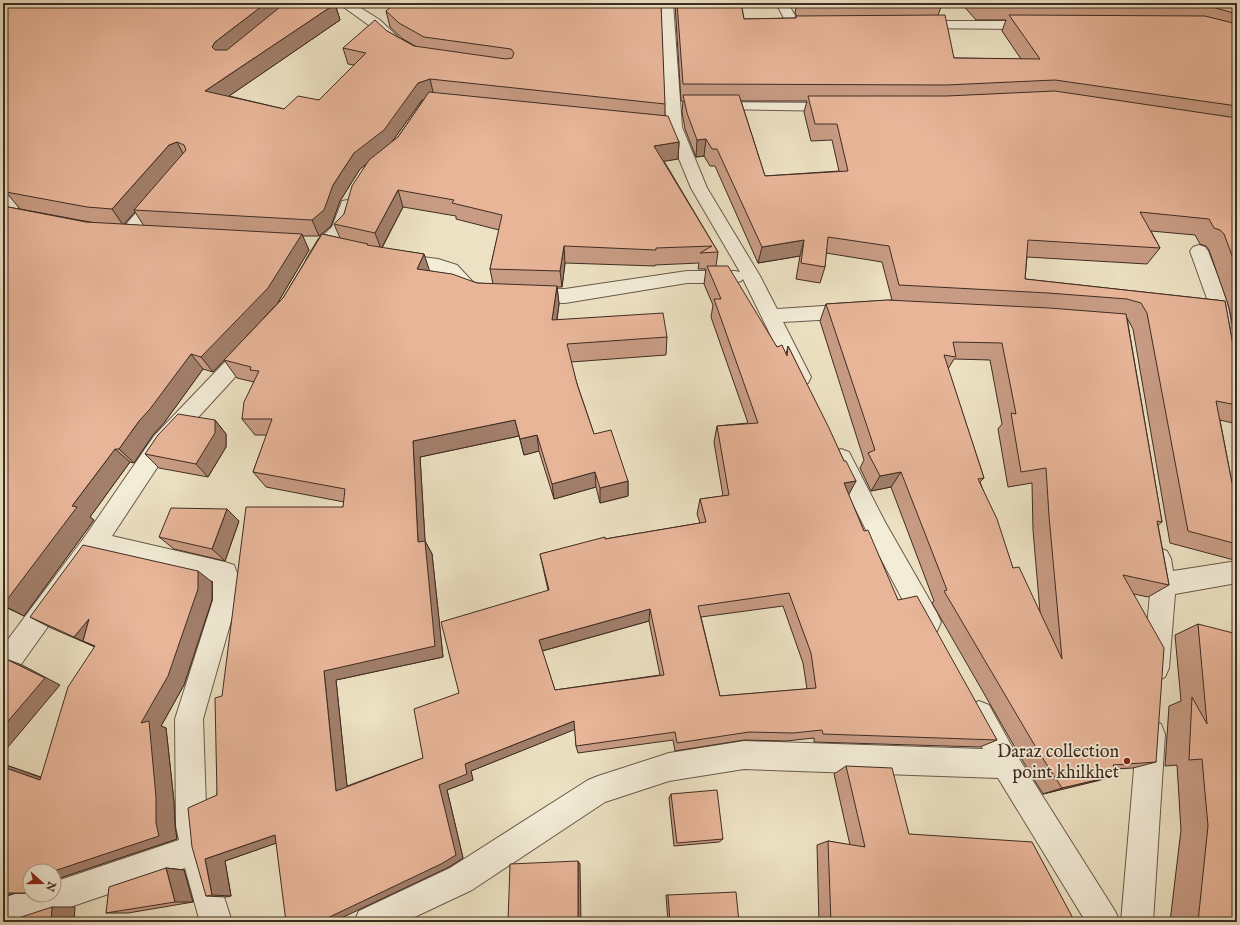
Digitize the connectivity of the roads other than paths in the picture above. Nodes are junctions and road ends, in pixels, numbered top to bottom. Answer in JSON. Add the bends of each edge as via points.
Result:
{"nodes":[{"id":1,"x":344,"y":3,"type":"edge"},
{"id":2,"x":667,"y":3,"type":"edge"},
{"id":3,"x":782,"y":3,"type":"edge"},
{"id":4,"x":903,"y":25,"type":"edge"},
{"id":5,"x":1045,"y":25,"type":"edge"},
{"id":6,"x":826,"y":26,"type":"edge"},
{"id":7,"x":410,"y":50,"type":"edge"},
{"id":8,"x":846,"y":107,"type":"edge"},
{"id":9,"x":678,"y":114,"type":"junction"},
{"id":10,"x":172,"y":182,"type":"edge"},
{"id":11,"x":3,"y":191,"type":"edge"},
{"id":12,"x":356,"y":191,"type":"edge"},
{"id":13,"x":50,"y":223,"type":"edge"},
{"id":14,"x":151,"y":234,"type":"edge"},
{"id":15,"x":316,"y":243,"type":"junction"},
{"id":16,"x":347,"y":249,"type":"edge"},
{"id":17,"x":1198,"y":251,"type":"dead end"},
{"id":18,"x":385,"y":257,"type":"edge"},
{"id":19,"x":751,"y":276,"type":"junction"},
{"id":20,"x":305,"y":277,"type":"edge"},
{"id":21,"x":871,"y":310,"type":"edge"},
{"id":22,"x":771,"y":316,"type":"junction"},
{"id":23,"x":264,"y":333,"type":"edge"},
{"id":24,"x":1225,"y":343,"type":"edge"},
{"id":25,"x":810,"y":394,"type":"edge"},
{"id":26,"x":831,"y":437,"type":"edge"},
{"id":27,"x":1155,"y":538,"type":"edge"},
{"id":28,"x":94,"y":543,"type":"junction"},
{"id":29,"x":1237,"y":572,"type":"edge"},
{"id":30,"x":1163,"y":584,"type":"junction"},
{"id":31,"x":937,"y":640,"type":"edge"},
{"id":32,"x":3,"y":668,"type":"edge"},
{"id":33,"x":968,"y":695,"type":"edge"},
{"id":34,"x":1006,"y":764,"type":"junction"},
{"id":35,"x":195,"y":850,"type":"junction"},
{"id":36,"x":3,"y":914,"type":"edge"},
{"id":37,"x":216,"y":922,"type":"edge"},
{"id":38,"x":370,"y":922,"type":"edge"},
{"id":39,"x":1104,"y":922,"type":"edge"},
{"id":40,"x":1137,"y":922,"type":"edge"}],
"edges":[{"from":1,"to":7,"type":"street"},
{"from":2,"to":9,"type":"street"},
{"from":3,"to":6,"type":"street","via":[[795,27]]},
{"from":4,"to":5,"type":"street"},
{"from":8,"to":9,"type":"street"},
{"from":9,"to":19,"type":"street","via":[[699,188]]},
{"from":10,"to":14,"type":"street","via":[[121,232]]},
{"from":11,"to":13,"type":"street","via":[[12,214]]},
{"from":12,"to":15,"type":"street","via":[[349,202],[340,230]]},
{"from":15,"to":16,"type":"street"},
{"from":15,"to":20,"type":"street"},
{"from":17,"to":24,"type":"street","via":[[1219,307]]},
{"from":18,"to":19,"type":"street","via":[[451,269],[466,287],[482,293],[565,296],[687,277]]},
{"from":19,"to":22,"type":"street"},
{"from":21,"to":22,"type":"street"},
{"from":22,"to":25,"type":"street"},
{"from":23,"to":28,"type":"street","via":[[162,442]]},
{"from":26,"to":31,"type":"street"},
{"from":27,"to":30,"type":"street"},
{"from":28,"to":32,"type":"street"},
{"from":28,"to":35,"type":"street","via":[[225,574],[225,600],[189,719],[191,826]]},
{"from":29,"to":30,"type":"street"},
{"from":30,"to":40,"type":"street"},
{"from":33,"to":34,"type":"street"},
{"from":34,"to":38,"type":"street","via":[[744,755],[669,767],[598,790],[461,879]]},
{"from":34,"to":39,"type":"street"},
{"from":35,"to":36,"type":"street"},
{"from":35,"to":37,"type":"street"}]}
